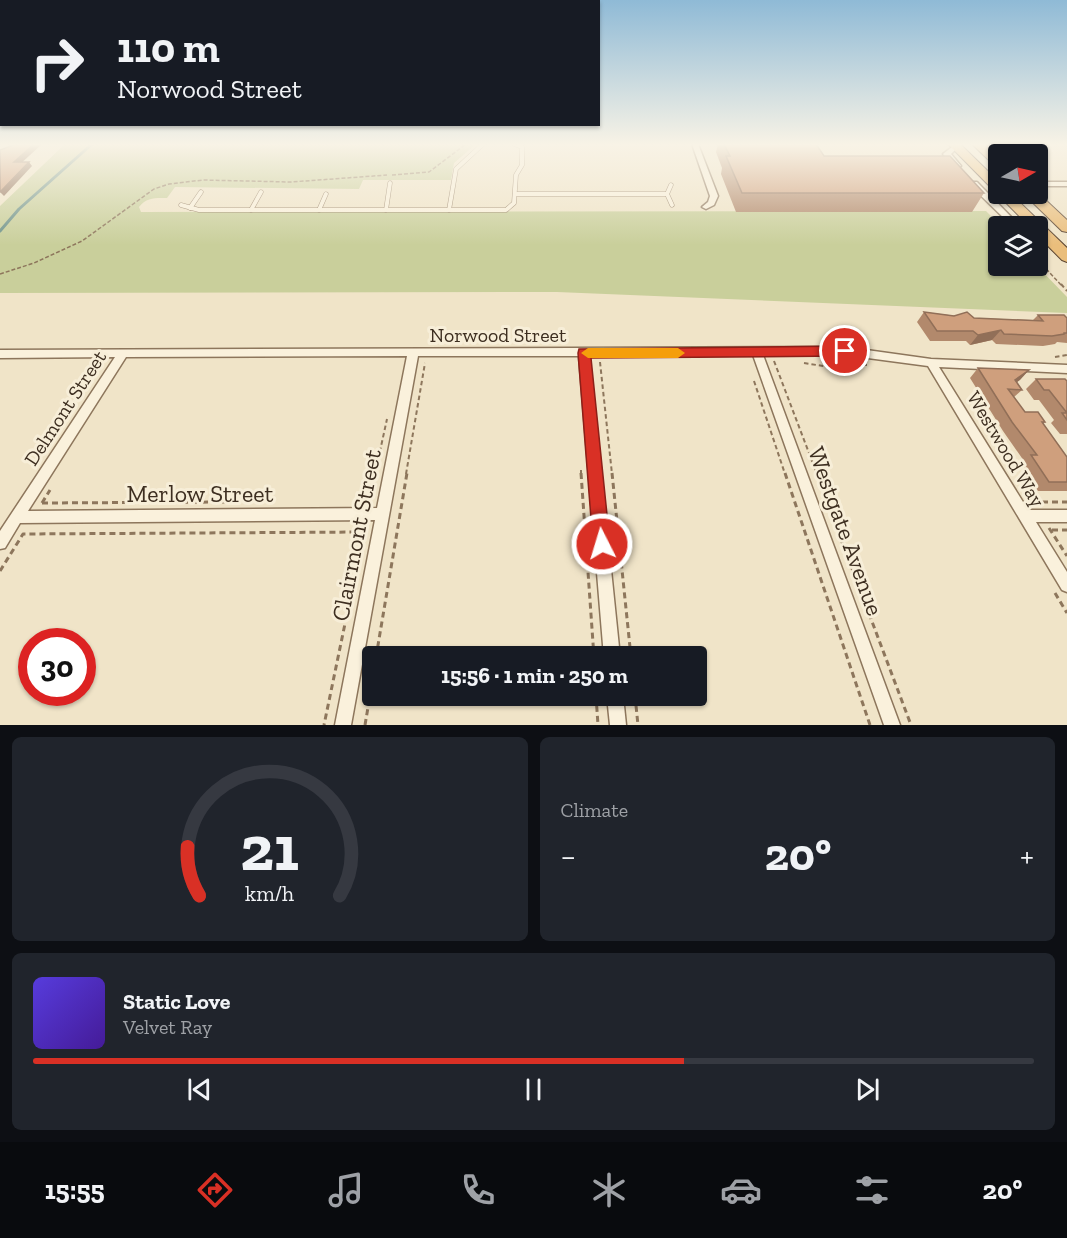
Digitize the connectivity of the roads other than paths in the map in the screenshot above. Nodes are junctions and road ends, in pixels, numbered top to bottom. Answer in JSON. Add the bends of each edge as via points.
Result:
{"nodes":[{"id":1,"x":454,"y":178,"type":"edge"},
{"id":2,"x":516,"y":178,"type":"edge"},
{"id":3,"x":707,"y":178,"type":"edge"},
{"id":4,"x":971,"y":181,"type":"edge"},
{"id":5,"x":390,"y":183,"type":"dead end"},
{"id":6,"x":1048,"y":184,"type":"edge"},
{"id":7,"x":1067,"y":184,"type":"edge"},
{"id":8,"x":670,"y":185,"type":"dead end"},
{"id":9,"x":201,"y":192,"type":"dead end"},
{"id":10,"x":261,"y":192,"type":"dead end"},
{"id":11,"x":326,"y":194,"type":"dead end"},
{"id":12,"x":515,"y":194,"type":"junction"},
{"id":13,"x":667,"y":194,"type":"junction"},
{"id":14,"x":1015,"y":204,"type":"edge"},
{"id":15,"x":1042,"y":204,"type":"edge"},
{"id":16,"x":181,"y":205,"type":"dead end"},
{"id":17,"x":672,"y":205,"type":"dead end"},
{"id":18,"x":706,"y":207,"type":"dead end"},
{"id":19,"x":190,"y":208,"type":"junction"},
{"id":20,"x":251,"y":210,"type":"junction"},
{"id":21,"x":319,"y":210,"type":"junction"},
{"id":22,"x":386,"y":210,"type":"junction"},
{"id":23,"x":449,"y":210,"type":"junction"},
{"id":24,"x":1006,"y":216,"type":"edge"},
{"id":25,"x":1026,"y":216,"type":"edge"},
{"id":26,"x":1067,"y":228,"type":"edge"},
{"id":27,"x":1048,"y":241,"type":"edge"},
{"id":28,"x":1067,"y":257,"type":"edge"},
{"id":29,"x":0,"y":354,"type":"edge"},
{"id":30,"x":123,"y":354,"type":"junction"},
{"id":31,"x":412,"y":358,"type":"junction"},
{"id":32,"x":585,"y":358,"type":"junction"},
{"id":33,"x":764,"y":358,"type":"junction"},
{"id":34,"x":931,"y":363,"type":"junction"},
{"id":35,"x":1067,"y":369,"type":"edge"},
{"id":36,"x":382,"y":514,"type":"junction"},
{"id":37,"x":1024,"y":516,"type":"junction"},
{"id":38,"x":1067,"y":516,"type":"edge"},
{"id":39,"x":17,"y":517,"type":"junction"},
{"id":40,"x":0,"y":543,"type":"edge"},
{"id":41,"x":1067,"y":585,"type":"edge"},
{"id":42,"x":611,"y":646,"type":"edge"},
{"id":43,"x":616,"y":706,"type":"edge"},
{"id":44,"x":343,"y":725,"type":"edge"},
{"id":45,"x":618,"y":725,"type":"edge"},
{"id":46,"x":892,"y":725,"type":"edge"}],
"edges":[{"from":1,"to":23,"type":"lane"},
{"from":2,"to":12,"type":"lane"},
{"from":3,"to":18,"type":"street","via":[[714,196]]},
{"from":4,"to":24,"type":"street"},
{"from":5,"to":22,"type":"lane"},
{"from":6,"to":7,"type":"street"},
{"from":8,"to":13,"type":"lane"},
{"from":9,"to":19,"type":"lane"},
{"from":10,"to":20,"type":"lane"},
{"from":11,"to":21,"type":"lane"},
{"from":12,"to":13,"type":"lane"},
{"from":12,"to":23,"type":"lane","via":[[513,206],[506,210]]},
{"from":13,"to":17,"type":"lane"},
{"from":14,"to":25,"type":"highway"},
{"from":15,"to":26,"type":"highway"},
{"from":16,"to":19,"type":"lane"},
{"from":19,"to":20,"type":"lane"},
{"from":20,"to":21,"type":"lane"},
{"from":21,"to":22,"type":"lane"},
{"from":22,"to":23,"type":"lane"},
{"from":27,"to":28,"type":"highway"},
{"from":29,"to":30,"type":"street","name":"Norwood Street"},
{"from":30,"to":31,"type":"street","name":"Norwood Street"},
{"from":30,"to":39,"type":"street","name":"Delmont Street"},
{"from":31,"to":32,"type":"street","name":"Norwood Street"},
{"from":31,"to":36,"type":"street","name":"Clairmont Street"},
{"from":32,"to":33,"type":"street","name":"Norwood Street"},
{"from":32,"to":42,"type":"street"},
{"from":33,"to":34,"type":"street","name":"Norwood Street","via":[[845,351]]},
{"from":33,"to":46,"type":"street","name":"Westgate Avenue"},
{"from":34,"to":35,"type":"street","name":"Norwood Street"},
{"from":34,"to":37,"type":"street","name":"Westwood Way"},
{"from":36,"to":39,"type":"street","name":"Merlow Street"},
{"from":36,"to":44,"type":"street","name":"Clairmont Street"},
{"from":37,"to":38,"type":"street"},
{"from":37,"to":41,"type":"street","name":"Westwood Way"},
{"from":39,"to":40,"type":"street","name":"Delmont Street"},
{"from":43,"to":45,"type":"street"}]}
